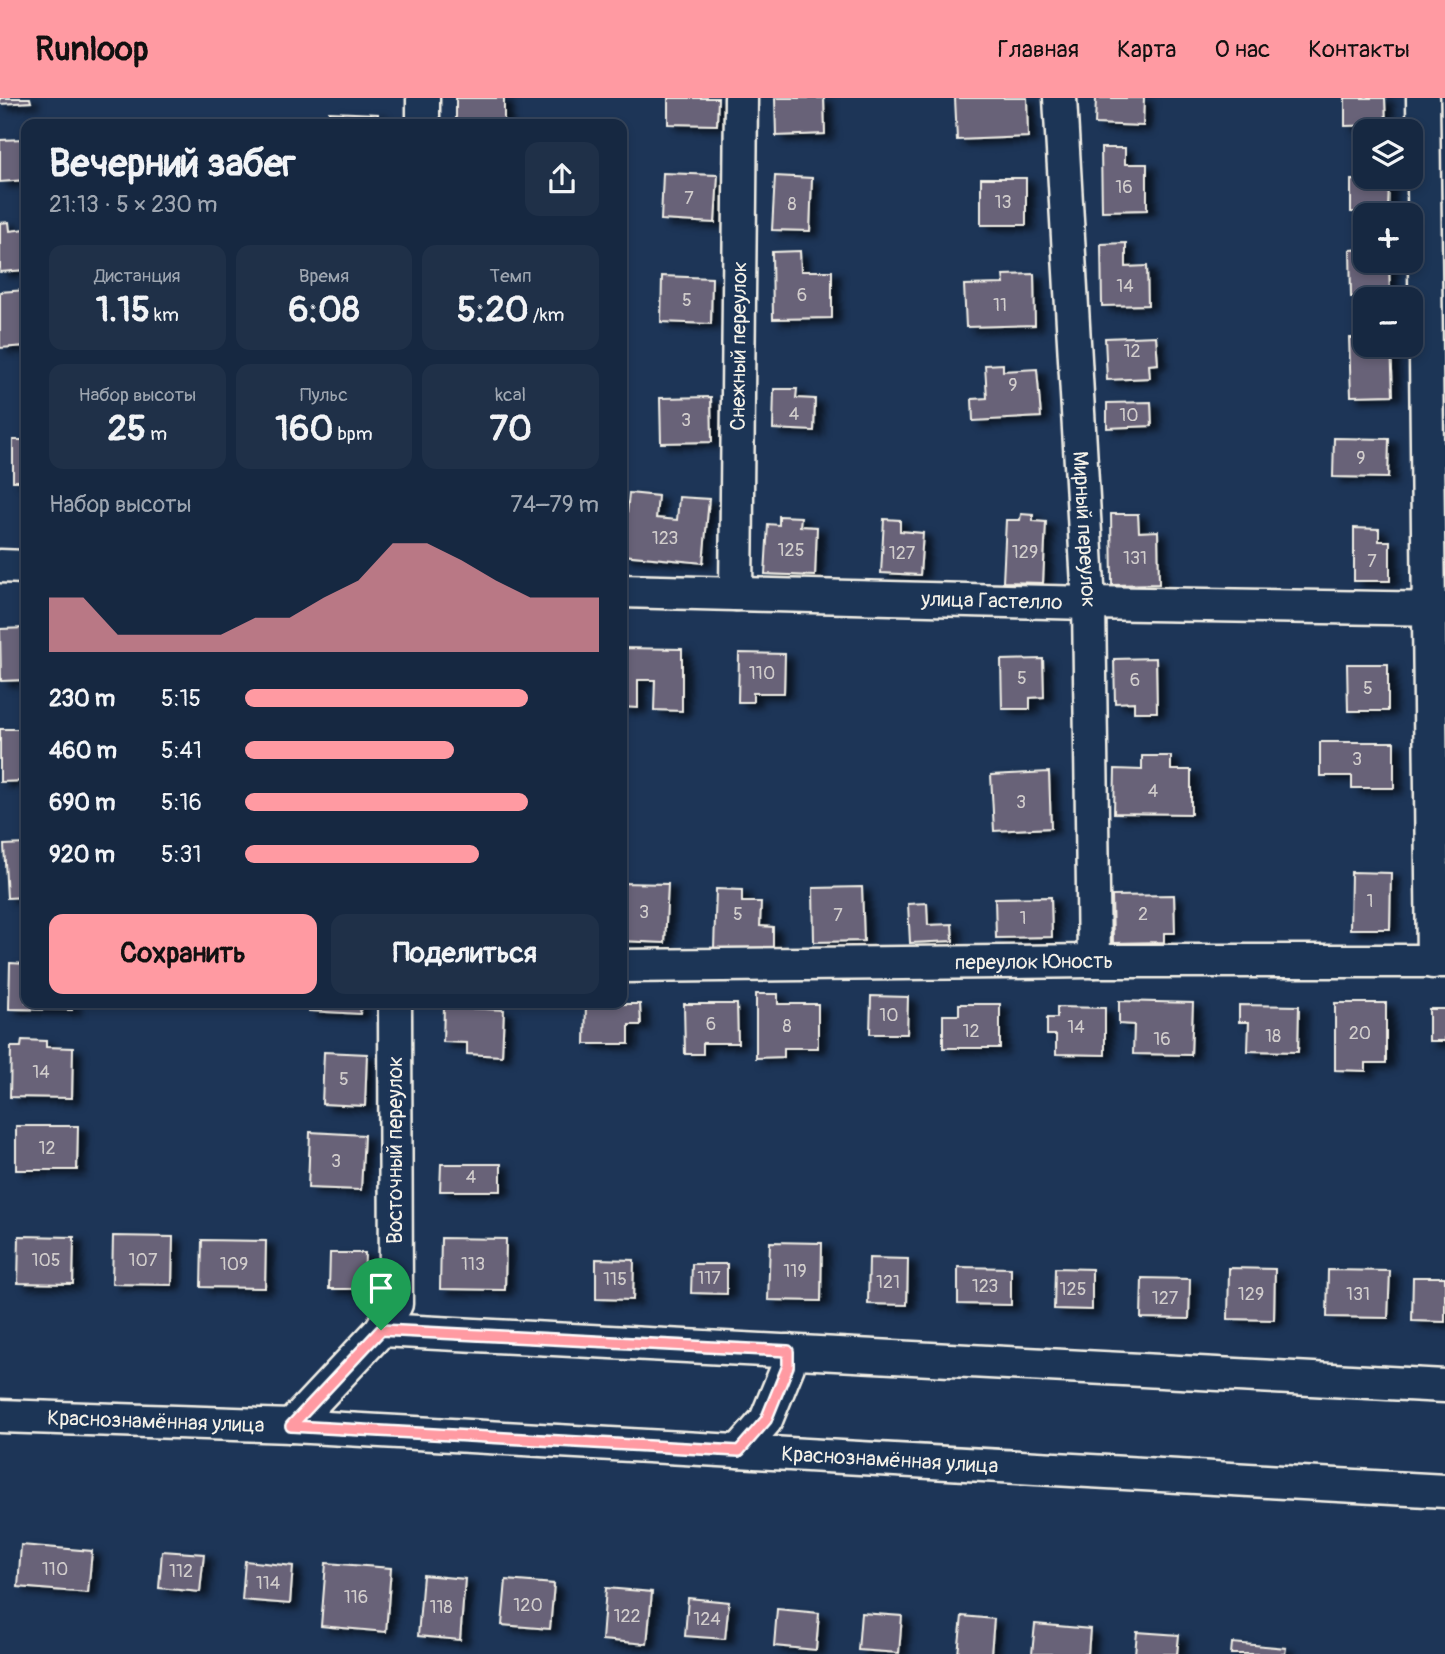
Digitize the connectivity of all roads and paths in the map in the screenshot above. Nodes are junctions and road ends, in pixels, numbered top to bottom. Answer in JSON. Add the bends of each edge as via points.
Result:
{"nodes":[{"id":1,"x":423,"y":98,"type":"edge"},
{"id":2,"x":741,"y":98,"type":"edge"},
{"id":3,"x":1060,"y":98,"type":"edge"},
{"id":4,"x":1423,"y":98,"type":"edge"},
{"id":5,"x":424,"y":119,"type":"edge"},
{"id":6,"x":0,"y":566,"type":"edge"},
{"id":7,"x":21,"y":567,"type":"edge"},
{"id":8,"x":627,"y":591,"type":"edge"},
{"id":9,"x":736,"y":593,"type":"junction"},
{"id":10,"x":1089,"y":603,"type":"junction"},
{"id":11,"x":1437,"y":609,"type":"edge"},
{"id":12,"x":1094,"y":961,"type":"junction"},
{"id":13,"x":1439,"y":962,"type":"edge"},
{"id":14,"x":627,"y":966,"type":"edge"},
{"id":15,"x":395,"y":1008,"type":"edge"},
{"id":16,"x":381,"y":1330,"type":"junction"},
{"id":17,"x":788,"y":1351,"type":"junction"},
{"id":18,"x":1445,"y":1385,"type":"edge"},
{"id":19,"x":0,"y":1416,"type":"edge"},
{"id":20,"x":291,"y":1426,"type":"junction"},
{"id":21,"x":739,"y":1451,"type":"junction"},
{"id":22,"x":1445,"y":1491,"type":"edge"}],
"edges":[{"from":1,"to":5,"type":"street"},
{"from":2,"to":9,"type":"street","name":"Снежный переулок"},
{"from":3,"to":10,"type":"street","name":"Мирный переулок"},
{"from":4,"to":11,"type":"street"},
{"from":6,"to":7,"type":"street"},
{"from":8,"to":9,"type":"street","name":"улица Гастелло"},
{"from":9,"to":10,"type":"street","name":"улица Гастелло"},
{"from":10,"to":11,"type":"street","name":"улица Гастелло"},
{"from":10,"to":12,"type":"street","name":"Мирный переулок"},
{"from":11,"to":13,"type":"street"},
{"from":12,"to":13,"type":"street","name":"переулок Юность"},
{"from":12,"to":14,"type":"street","name":"переулок Юность"},
{"from":15,"to":16,"type":"street","name":"Восточный переулок","via":[[396,1304]]},
{"from":16,"to":17,"type":"street"},
{"from":16,"to":20,"type":"street","name":"Восточный переулок"},
{"from":17,"to":18,"type":"street"},
{"from":17,"to":21,"type":"street","via":[[788,1366],[766,1420]]},
{"from":19,"to":20,"type":"street","name":"Краснознамённая улица"},
{"from":20,"to":21,"type":"street","name":"Краснознамённая улица"},
{"from":21,"to":22,"type":"street","name":"Краснознамённая улица"}]}
